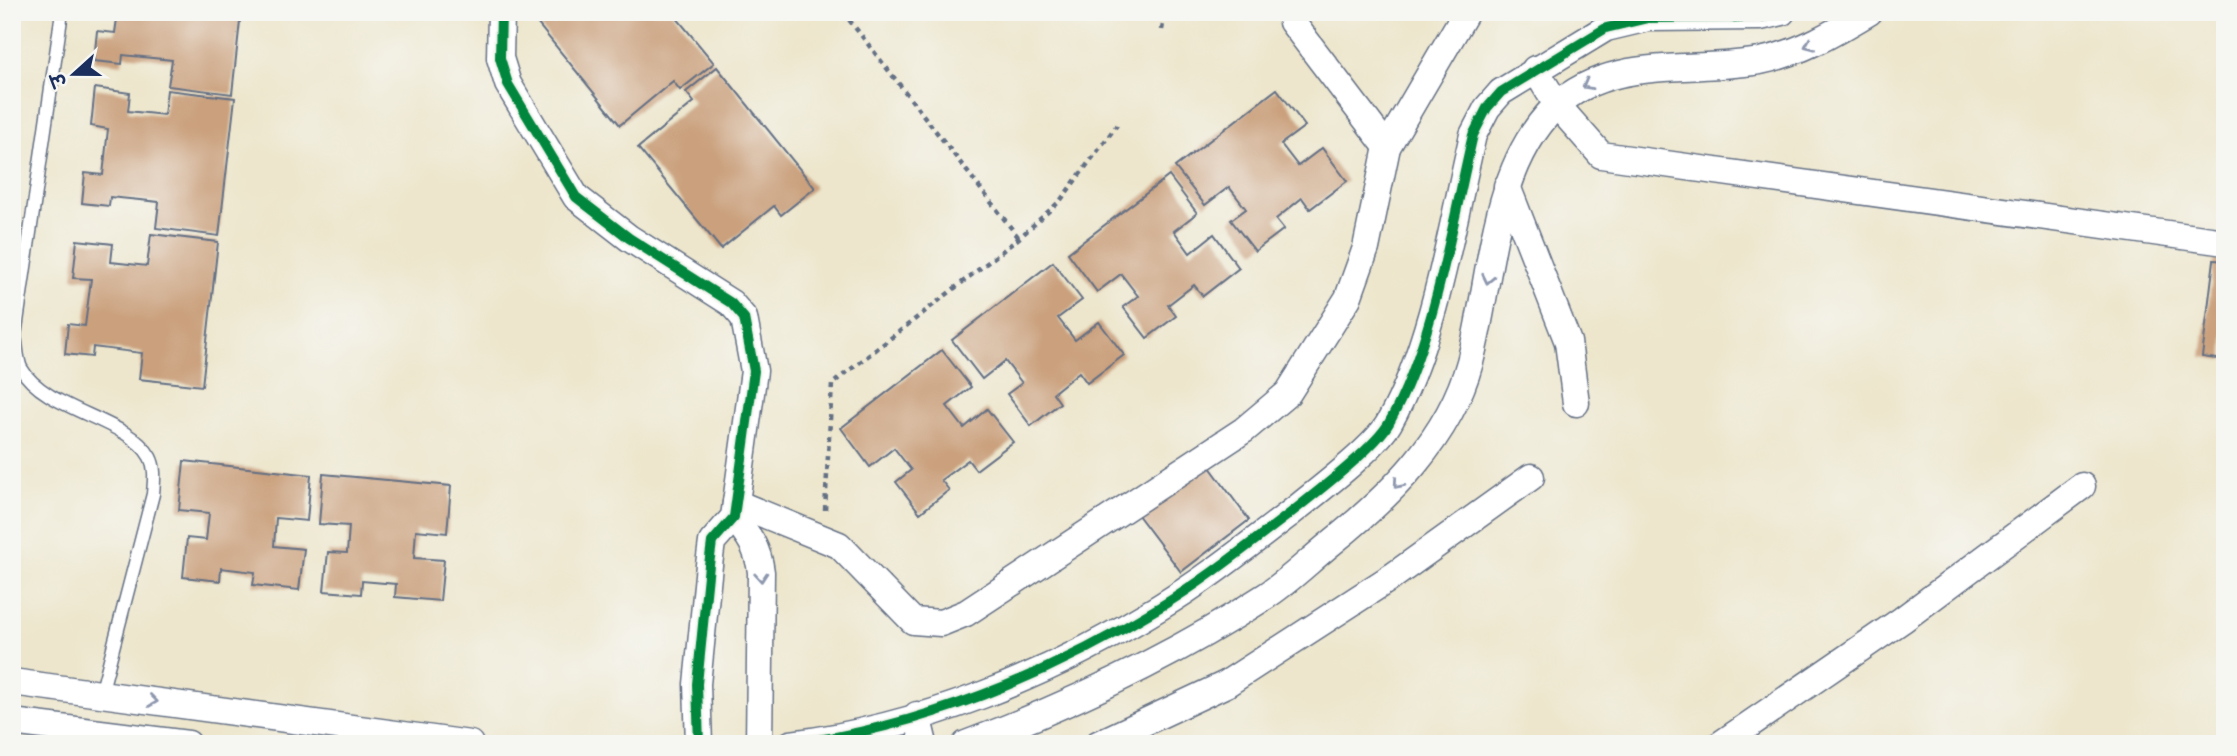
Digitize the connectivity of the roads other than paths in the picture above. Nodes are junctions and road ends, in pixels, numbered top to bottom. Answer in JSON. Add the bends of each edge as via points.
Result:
{"nodes":[{"id":1,"x":62,"y":12,"type":"edge"},
{"id":2,"x":501,"y":12,"type":"edge"},
{"id":3,"x":1466,"y":12,"type":"edge"},
{"id":4,"x":1782,"y":12,"type":"edge"},
{"id":5,"x":1869,"y":12,"type":"edge"},
{"id":6,"x":1292,"y":22,"type":"dead end"},
{"id":7,"x":1535,"y":69,"type":"junction"},
{"id":8,"x":1557,"y":105,"type":"junction"},
{"id":9,"x":1387,"y":147,"type":"junction"},
{"id":10,"x":1507,"y":186,"type":"junction"},
{"id":11,"x":2225,"y":242,"type":"edge"},
{"id":12,"x":1576,"y":403,"type":"dead end"},
{"id":13,"x":1531,"y":477,"type":"dead end"},
{"id":14,"x":2082,"y":486,"type":"dead end"},
{"id":15,"x":735,"y":510,"type":"junction"},
{"id":16,"x":12,"y":682,"type":"edge"},
{"id":17,"x":101,"y":694,"type":"junction"},
{"id":18,"x":917,"y":715,"type":"junction"},
{"id":19,"x":12,"y":722,"type":"edge"},
{"id":20,"x":890,"y":734,"type":"edge"},
{"id":21,"x":188,"y":744,"type":"edge"},
{"id":22,"x":470,"y":744,"type":"edge"},
{"id":23,"x":699,"y":744,"type":"edge"},
{"id":24,"x":759,"y":744,"type":"edge"},
{"id":25,"x":791,"y":744,"type":"edge"},
{"id":26,"x":924,"y":744,"type":"edge"},
{"id":27,"x":966,"y":744,"type":"edge"},
{"id":28,"x":1097,"y":744,"type":"edge"},
{"id":29,"x":1720,"y":744,"type":"edge"}],
"edges":[{"from":1,"to":17,"type":"lane","via":[[15,336],[20,365],[30,381],[52,396],[140,444],[151,458],[155,474]]},
{"from":2,"to":15,"type":"street","via":[[500,58],[508,83],[576,197],[629,238],[708,286],[744,318],[754,371]]},
{"from":3,"to":9,"type":"street"},
{"from":4,"to":7,"type":"street","via":[[1760,17],[1648,18],[1606,28]]},
{"from":5,"to":8,"type":"street","one_way":true,"via":[[1798,50],[1760,61],[1616,74],[1589,82]]},
{"from":6,"to":9,"type":"street"},
{"from":7,"to":8,"type":"street"},
{"from":7,"to":18,"type":"street","via":[[1501,92],[1474,135],[1428,323],[1411,378],[1388,426],[1327,485],[1161,607],[1073,656],[975,697]]},
{"from":8,"to":10,"type":"street","via":[[1523,148]]},
{"from":8,"to":11,"type":"street","via":[[1601,155]]},
{"from":9,"to":15,"type":"street","via":[[1366,248],[1348,298],[1288,393],[1244,430],[966,612],[941,623],[913,621],[839,545]]},
{"from":10,"to":12,"type":"street","via":[[1568,342]]},
{"from":10,"to":27,"type":"street","one_way":true,"via":[[1470,365],[1423,455],[1382,502],[1269,594],[1204,634],[1111,684]]},
{"from":13,"to":28,"type":"street","via":[[1393,576],[1226,684]]},
{"from":14,"to":29,"type":"street","via":[[1912,612]]},
{"from":15,"to":23,"type":"street","via":[[712,542],[697,684]]},
{"from":15,"to":24,"type":"street","one_way":true,"via":[[753,540],[761,572]]},
{"from":16,"to":17,"type":"street"},
{"from":17,"to":22,"type":"street","one_way":true},
{"from":18,"to":20,"type":"street"},
{"from":18,"to":26,"type":"street"},
{"from":19,"to":21,"type":"street"},
{"from":20,"to":25,"type":"street"}]}
